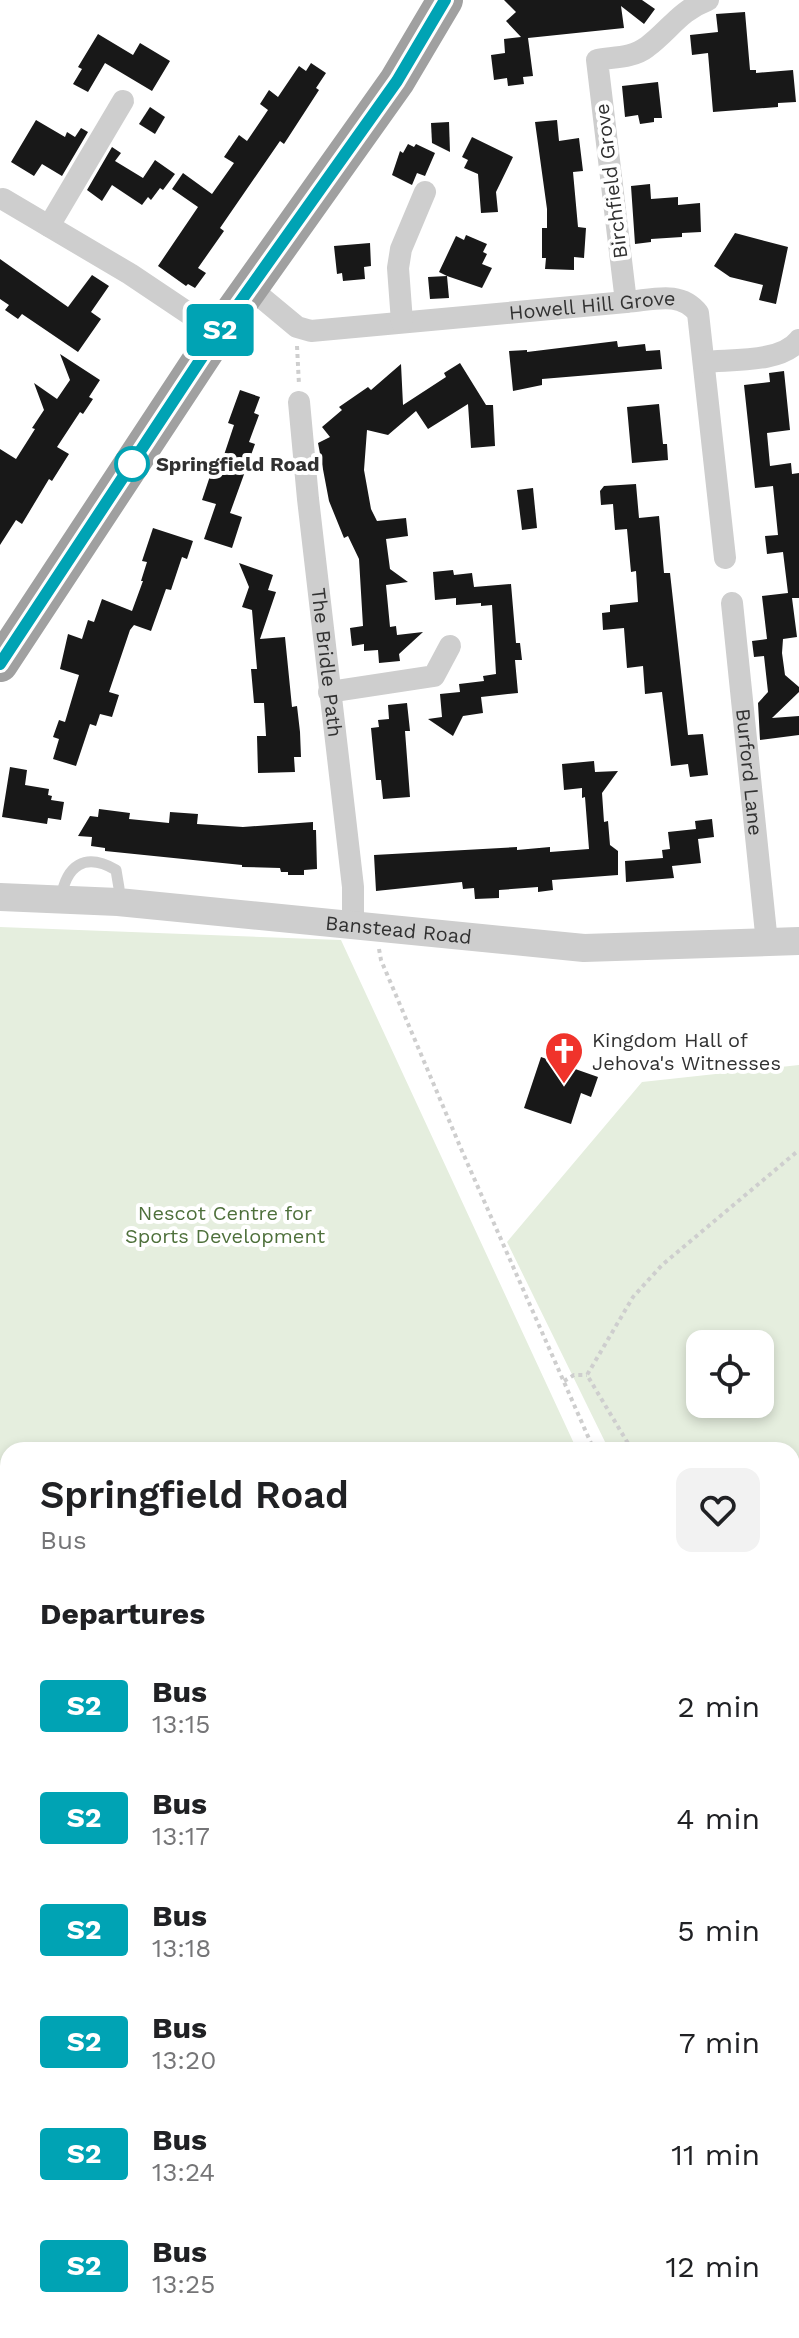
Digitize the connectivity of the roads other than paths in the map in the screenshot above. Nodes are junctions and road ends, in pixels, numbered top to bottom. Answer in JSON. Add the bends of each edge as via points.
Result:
{"nodes":[{"id":1,"x":445,"y":0,"type":"edge"},
{"id":2,"x":708,"y":0,"type":"edge"},
{"id":3,"x":123,"y":101,"type":"dead end"},
{"id":4,"x":425,"y":192,"type":"dead end"},
{"id":5,"x":3,"y":199,"type":"dead end"},
{"id":6,"x":49,"y":226,"type":"junction"},
{"id":7,"x":250,"y":288,"type":"junction"},
{"id":8,"x":626,"y":302,"type":"junction"},
{"id":9,"x":402,"y":322,"type":"junction"},
{"id":10,"x":218,"y":333,"type":"junction"},
{"id":11,"x":799,"y":340,"type":"edge"},
{"id":12,"x":704,"y":362,"type":"junction"},
{"id":13,"x":299,"y":402,"type":"road end"},
{"id":14,"x":725,"y":558,"type":"dead end"},
{"id":15,"x":732,"y":603,"type":"dead end"},
{"id":16,"x":450,"y":646,"type":"dead end"},
{"id":17,"x":0,"y":664,"type":"edge"},
{"id":18,"x":329,"y":692,"type":"junction"},
{"id":19,"x":0,"y":897,"type":"edge"},
{"id":20,"x":61,"y":899,"type":"junction"},
{"id":21,"x":118,"y":902,"type":"junction"},
{"id":22,"x":353,"y":924,"type":"junction"},
{"id":23,"x":799,"y":941,"type":"edge"},
{"id":24,"x":767,"y":943,"type":"junction"}],
"edges":[{"from":1,"to":7,"type":"highway","via":[[397,81]]},
{"from":2,"to":8,"type":"street","name":"Birchfield Grove","via":[[678,16],[645,49],[597,60]]},
{"from":3,"to":6,"type":"street"},
{"from":4,"to":9,"type":"street","via":[[401,249]]},
{"from":5,"to":6,"type":"street"},
{"from":6,"to":10,"type":"street"},
{"from":7,"to":9,"type":"street","name":"Howell Hill Grove","via":[[297,327],[311,331]]},
{"from":7,"to":10,"type":"highway"},
{"from":8,"to":9,"type":"street","name":"Howell Hill Grove"},
{"from":8,"to":12,"type":"street","name":"Howell Hill Grove","via":[[678,298],[690,303],[698,313]]},
{"from":10,"to":17,"type":"highway"},
{"from":11,"to":12,"type":"street","via":[[781,355]]},
{"from":12,"to":14,"type":"street","name":"Howell Hill Grove"},
{"from":13,"to":18,"type":"street","name":"The Bridle Path"},
{"from":15,"to":24,"type":"street","name":"Burford Lane"},
{"from":16,"to":18,"type":"street","via":[[434,676]]},
{"from":18,"to":22,"type":"street","name":"The Bridle Path"},
{"from":19,"to":20,"type":"street","name":"Banstead Road"},
{"from":20,"to":21,"type":"street","name":"Banstead Road"},
{"from":20,"to":21,"type":"lane","via":[[63,883],[75,866],[87,861],[116,870]]},
{"from":21,"to":22,"type":"street","name":"Banstead Road"},
{"from":22,"to":24,"type":"street","name":"Banstead Road","via":[[584,948]]},
{"from":23,"to":24,"type":"street","name":"Banstead Road"}]}
